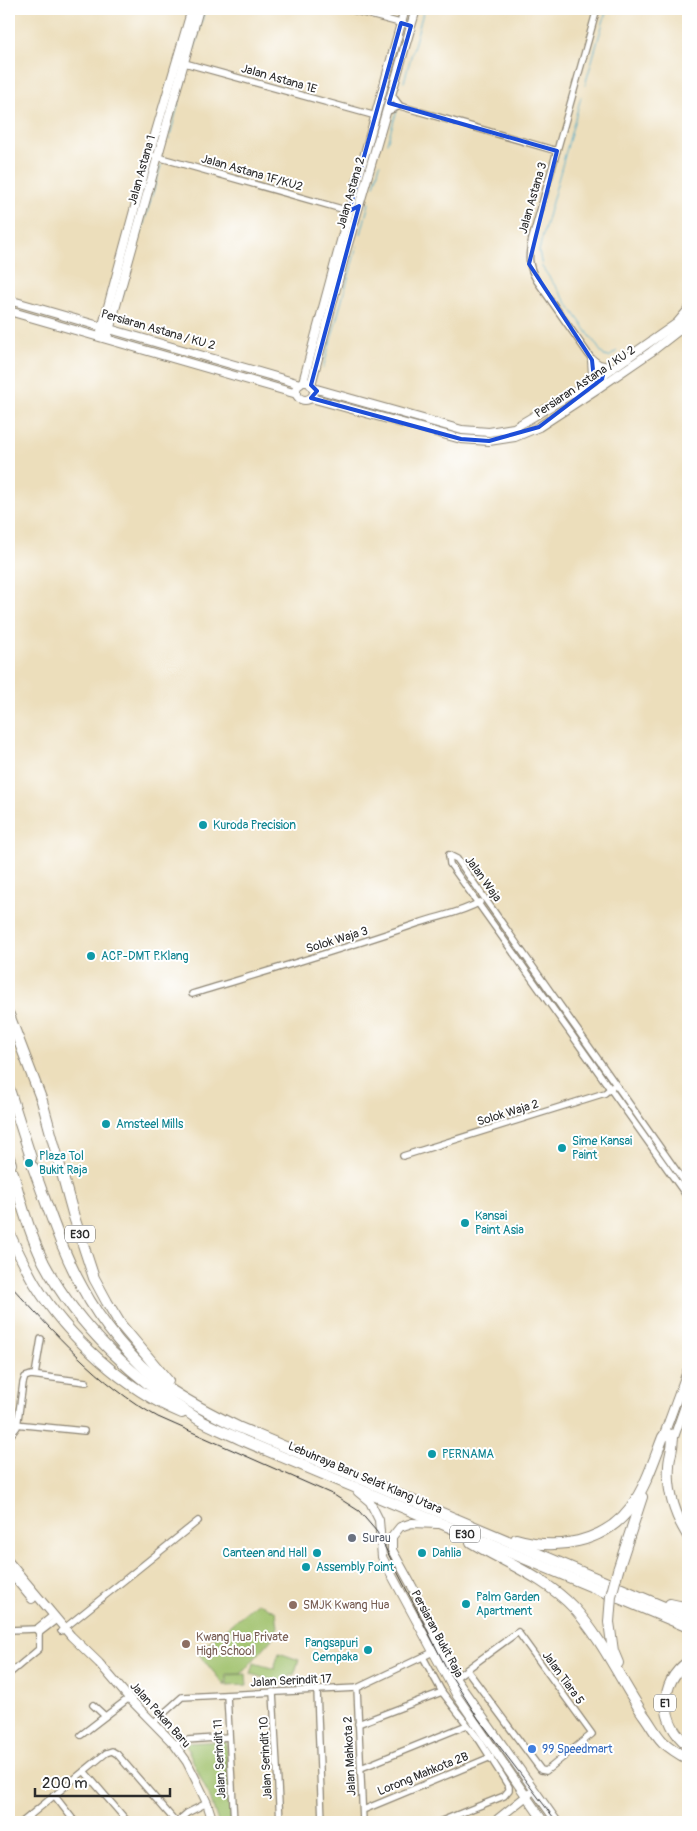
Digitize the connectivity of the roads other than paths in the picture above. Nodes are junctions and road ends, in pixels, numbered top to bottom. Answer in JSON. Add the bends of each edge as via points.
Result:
{"nodes":[{"id":1,"x":192,"y":9,"type":"edge"},
{"id":2,"x":199,"y":9,"type":"edge"},
{"id":3,"x":348,"y":9,"type":"edge"},
{"id":4,"x":405,"y":9,"type":"edge"},
{"id":5,"x":416,"y":9,"type":"edge"},
{"id":6,"x":597,"y":9,"type":"edge"},
{"id":7,"x":401,"y":23,"type":"junction"},
{"id":8,"x":411,"y":26,"type":"junction"},
{"id":9,"x":180,"y":62,"type":"junction"},
{"id":10,"x":391,"y":94,"type":"junction"},
{"id":11,"x":400,"y":106,"type":"junction"},
{"id":12,"x":386,"y":112,"type":"junction"},
{"id":13,"x":376,"y":116,"type":"junction"},
{"id":14,"x":557,"y":150,"type":"junction"},
{"id":15,"x":153,"y":156,"type":"junction"},
{"id":16,"x":370,"y":168,"type":"junction"},
{"id":17,"x":349,"y":210,"type":"junction"},
{"id":18,"x":344,"y":258,"type":"junction"},
{"id":19,"x":9,"y":300,"type":"edge"},
{"id":20,"x":688,"y":310,"type":"edge"},
{"id":21,"x":9,"y":311,"type":"edge"},
{"id":22,"x":688,"y":321,"type":"edge"},
{"id":23,"x":106,"y":328,"type":"junction"},
{"id":24,"x":103,"y":337,"type":"junction"},
{"id":25,"x":649,"y":353,"type":"junction"},
{"id":26,"x":592,"y":360,"type":"junction"},
{"id":27,"x":613,"y":368,"type":"junction"},
{"id":28,"x":603,"y":375,"type":"junction"},
{"id":29,"x":307,"y":384,"type":"junction"},
{"id":30,"x":587,"y":385,"type":"junction"},
{"id":31,"x":297,"y":394,"type":"junction"},
{"id":32,"x":311,"y":398,"type":"junction"},
{"id":33,"x":556,"y":416,"type":"junction"},
{"id":34,"x":486,"y":899,"type":"junction"},
{"id":35,"x":478,"y":903,"type":"junction"},
{"id":36,"x":192,"y":994,"type":"dead end"},
{"id":37,"x":9,"y":1015,"type":"edge"},
{"id":38,"x":616,"y":1084,"type":"junction"},
{"id":39,"x":9,"y":1089,"type":"edge"},
{"id":40,"x":610,"y":1089,"type":"junction"},
{"id":41,"x":403,"y":1156,"type":"dead end"},
{"id":42,"x":11,"y":1165,"type":"edge"},
{"id":43,"x":688,"y":1187,"type":"edge"},
{"id":44,"x":688,"y":1198,"type":"edge"},
{"id":45,"x":9,"y":1233,"type":"edge"},
{"id":46,"x":41,"y":1339,"type":"dead end"},
{"id":47,"x":688,"y":1369,"type":"edge"},
{"id":48,"x":35,"y":1375,"type":"junction"},
{"id":49,"x":86,"y":1382,"type":"dead end"},
{"id":50,"x":688,"y":1397,"type":"edge"},
{"id":51,"x":214,"y":1415,"type":"junction"},
{"id":52,"x":199,"y":1420,"type":"junction"},
{"id":53,"x":17,"y":1424,"type":"junction"},
{"id":54,"x":9,"y":1429,"type":"edge"},
{"id":55,"x":84,"y":1432,"type":"dead end"},
{"id":56,"x":9,"y":1437,"type":"edge"},
{"id":57,"x":668,"y":1438,"type":"junction"},
{"id":58,"x":9,"y":1453,"type":"edge"},
{"id":59,"x":9,"y":1463,"type":"edge"},
{"id":60,"x":312,"y":1468,"type":"junction"},
{"id":61,"x":648,"y":1474,"type":"junction"},
{"id":62,"x":198,"y":1521,"type":"dead end"},
{"id":63,"x":443,"y":1524,"type":"junction"},
{"id":64,"x":469,"y":1525,"type":"junction"},
{"id":65,"x":382,"y":1533,"type":"junction"},
{"id":66,"x":688,"y":1536,"type":"edge"},
{"id":67,"x":392,"y":1537,"type":"junction"},
{"id":68,"x":9,"y":1562,"type":"edge"},
{"id":69,"x":9,"y":1571,"type":"edge"},
{"id":70,"x":657,"y":1604,"type":"junction"},
{"id":71,"x":688,"y":1608,"type":"edge"},
{"id":72,"x":688,"y":1617,"type":"edge"},
{"id":73,"x":52,"y":1619,"type":"junction"},
{"id":74,"x":688,"y":1627,"type":"edge"},
{"id":75,"x":9,"y":1630,"type":"edge"},
{"id":76,"x":63,"y":1630,"type":"junction"},
{"id":77,"x":38,"y":1631,"type":"junction"},
{"id":78,"x":433,"y":1652,"type":"junction"},
{"id":79,"x":423,"y":1657,"type":"junction"},
{"id":80,"x":688,"y":1662,"type":"edge"},
{"id":81,"x":467,"y":1670,"type":"junction"},
{"id":82,"x":9,"y":1674,"type":"edge"},
{"id":83,"x":455,"y":1678,"type":"junction"},
{"id":84,"x":356,"y":1688,"type":"junction"},
{"id":85,"x":317,"y":1690,"type":"junction"},
{"id":86,"x":273,"y":1692,"type":"junction"},
{"id":87,"x":442,"y":1692,"type":"junction"},
{"id":88,"x":630,"y":1694,"type":"junction"},
{"id":89,"x":227,"y":1695,"type":"junction"},
{"id":90,"x":129,"y":1698,"type":"junction"},
{"id":91,"x":93,"y":1705,"type":"dead end"},
{"id":92,"x":105,"y":1716,"type":"junction"},
{"id":93,"x":153,"y":1722,"type":"junction"},
{"id":94,"x":358,"y":1724,"type":"junction"},
{"id":95,"x":467,"y":1725,"type":"junction"},
{"id":96,"x":81,"y":1735,"type":"dead end"},
{"id":97,"x":229,"y":1736,"type":"junction"},
{"id":98,"x":174,"y":1744,"type":"junction"},
{"id":99,"x":688,"y":1745,"type":"edge"},
{"id":100,"x":491,"y":1758,"type":"junction"},
{"id":101,"x":688,"y":1759,"type":"edge"},
{"id":102,"x":361,"y":1768,"type":"junction"},
{"id":103,"x":84,"y":1771,"type":"junction"},
{"id":104,"x":535,"y":1790,"type":"junction"},
{"id":105,"x":54,"y":1795,"type":"junction"},
{"id":106,"x":526,"y":1797,"type":"junction"},
{"id":107,"x":207,"y":1803,"type":"junction"},
{"id":108,"x":363,"y":1810,"type":"junction"},
{"id":109,"x":22,"y":1822,"type":"edge"},
{"id":110,"x":75,"y":1822,"type":"edge"},
{"id":111,"x":128,"y":1822,"type":"edge"},
{"id":112,"x":176,"y":1822,"type":"edge"},
{"id":113,"x":213,"y":1822,"type":"edge"},
{"id":114,"x":234,"y":1822,"type":"edge"},
{"id":115,"x":280,"y":1822,"type":"edge"},
{"id":116,"x":322,"y":1822,"type":"edge"},
{"id":117,"x":364,"y":1822,"type":"edge"},
{"id":118,"x":439,"y":1822,"type":"edge"},
{"id":119,"x":494,"y":1822,"type":"edge"},
{"id":120,"x":544,"y":1822,"type":"edge"},
{"id":121,"x":557,"y":1822,"type":"edge"}],
"edges":[{"from":1,"to":9,"type":"street","name":"Jalan Astana 1"},
{"from":2,"to":9,"type":"street","name":"Jalan Astana 1"},
{"from":3,"to":7,"type":"street"},
{"from":4,"to":7,"type":"street","name":"Jalan Astana 2"},
{"from":5,"to":8,"type":"street","name":"Jalan Astana 2"},
{"from":6,"to":14,"type":"street","name":"Jalan Astana 3"},
{"from":7,"to":8,"type":"street"},
{"from":7,"to":13,"type":"street","name":"Jalan Astana 2"},
{"from":8,"to":10,"type":"street","name":"Jalan Astana 2"},
{"from":9,"to":13,"type":"street","name":"Jalan Astana 1E"},
{"from":9,"to":15,"type":"street","name":"Jalan Astana 1"},
{"from":10,"to":11,"type":"street"},
{"from":10,"to":12,"type":"street","name":"Jalan Astana 2"},
{"from":11,"to":12,"type":"street"},
{"from":11,"to":14,"type":"street"},
{"from":12,"to":16,"type":"street","name":"Jalan Astana 2"},
{"from":13,"to":17,"type":"street","name":"Jalan Astana 2"},
{"from":14,"to":26,"type":"street","name":"Jalan Astana 3","via":[[529,250],[529,264],[537,281]]},
{"from":15,"to":17,"type":"street","name":"Jalan Astana 1F/KU2"},
{"from":15,"to":23,"type":"street","name":"Jalan Astana 1"},
{"from":16,"to":17,"type":"street","via":[[356,204]]},
{"from":16,"to":18,"type":"street","name":"Jalan Astana 2"},
{"from":17,"to":18,"type":"street","via":[[352,222]]},
{"from":17,"to":29,"type":"street","name":"Jalan Astana 2"},
{"from":18,"to":29,"type":"street","name":"Jalan Astana 2"},
{"from":19,"to":23,"type":"street","name":"Persiaran Astana / KU 2"},
{"from":20,"to":27,"type":"street","name":"Persiaran Astana / KU 2","via":[[677,323]]},
{"from":21,"to":24,"type":"street","name":"Persiaran Astana / KU 2"},
{"from":22,"to":25,"type":"street","name":"Persiaran Astana / KU 2"},
{"from":23,"to":24,"type":"street","name":"Jalan Astana 1"},
{"from":23,"to":29,"type":"street","name":"Persiaran Astana / KU 2"},
{"from":24,"to":31,"type":"street","name":"Persiaran Astana / KU 2"},
{"from":25,"to":28,"type":"street","via":[[610,376]]},
{"from":25,"to":33,"type":"street","name":"Persiaran Astana / KU 2"},
{"from":26,"to":27,"type":"street"},
{"from":26,"to":28,"type":"street","name":"Jalan Astana 3"},
{"from":26,"to":30,"type":"street","via":[[593,375]]},
{"from":27,"to":28,"type":"street","name":"Persiaran Astana / KU 2"},
{"from":28,"to":30,"type":"street","name":"Persiaran Astana / KU 2"},
{"from":28,"to":33,"type":"street","via":[[598,385]]},
{"from":29,"to":30,"type":"street","name":"Persiaran Astana / KU 2","via":[[462,430],[490,432],[514,428]]},
{"from":29,"to":31,"type":"street","via":[[296,388]]},
{"from":29,"to":32,"type":"street","via":[[314,393]]},
{"from":31,"to":32,"type":"street","via":[[303,399]]},
{"from":32,"to":33,"type":"street","name":"Persiaran Astana / KU 2","via":[[461,439],[489,441],[523,434]]},
{"from":34,"to":35,"type":"street","name":"Solok Waja 3"},
{"from":34,"to":35,"type":"street","name":"Jalan Waja","via":[[457,860],[449,855],[450,864]]},
{"from":34,"to":38,"type":"street","name":"Jalan Waja"},
{"from":35,"to":36,"type":"street","name":"Solok Waja 3","via":[[377,938]]},
{"from":35,"to":40,"type":"street","name":"Jalan Waja"},
{"from":37,"to":51,"type":"highway","name":"Lebuhraya Baru Selat Klang Utara","number":"E30","via":[[42,1101],[94,1278],[122,1325],[162,1376]]},
{"from":38,"to":40,"type":"street","name":"Solok Waja 2"},
{"from":38,"to":43,"type":"street","name":"Jalan Waja"},
{"from":39,"to":51,"type":"highway","name":"Lebuhraya Baru Selat Klang Utara","number":"E30","via":[[64,1249],[102,1320],[153,1376]]},
{"from":40,"to":41,"type":"street","name":"Solok Waja 2"},
{"from":40,"to":44,"type":"street","name":"Jalan Waja"},
{"from":42,"to":52,"type":"highway","name":"Lebuhraya Baru Selat Klang Utara","number":"E30","via":[[25,1216],[44,1263],[77,1313],[131,1369]]},
{"from":45,"to":52,"type":"highway","name":"Lebuhraya Baru Selat Klang Utara","number":"E30","via":[[36,1285],[83,1345],[152,1399]]},
{"from":46,"to":48,"type":"street"},
{"from":47,"to":57,"type":"street"},
{"from":48,"to":49,"type":"street"},
{"from":48,"to":53,"type":"street","via":[[24,1379]]},
{"from":50,"to":57,"type":"street"},
{"from":51,"to":64,"type":"highway","name":"Lebuhraya Baru Selat Klang Utara","number":"E30"},
{"from":52,"to":60,"type":"highway","name":"Lebuhraya Baru Selat Klang Utara","number":"E30"},
{"from":53,"to":54,"type":"street"},
{"from":53,"to":55,"type":"street"},
{"from":53,"to":56,"type":"street"},
{"from":57,"to":61,"type":"highway"},
{"from":57,"to":66,"type":"highway","via":[[670,1493]]},
{"from":58,"to":59,"type":"street"},
{"from":60,"to":63,"type":"highway","name":"Lebuhraya Baru Selat Klang Utara","number":"E30"},
{"from":60,"to":65,"type":"street","name":"Persiaran Bukit Raja","via":[[365,1497],[379,1520]]},
{"from":61,"to":64,"type":"highway","via":[[623,1516],[582,1540],[547,1545]]},
{"from":61,"to":88,"type":"highway","bridge":true,"via":[[610,1596],[613,1650]]},
{"from":62,"to":76,"type":"street"},
{"from":63,"to":67,"type":"street","via":[[404,1525]]},
{"from":63,"to":74,"type":"highway","name":"Lebuhraya Baru Selat Klang Utara","number":"E30"},
{"from":63,"to":88,"type":"highway","number":"E30","via":[[559,1594],[595,1635]]},
{"from":64,"to":70,"type":"highway","name":"Lebuhraya Baru Selat Klang Utara","number":"E30"},
{"from":65,"to":67,"type":"street","name":"Persiaran Bukit Raja","via":[[389,1527],[393,1531]]},
{"from":65,"to":78,"type":"street","name":"Persiaran Bukit Raja","via":[[382,1557]]},
{"from":67,"to":83,"type":"street","name":"Persiaran Bukit Raja","via":[[392,1550]]},
{"from":68,"to":73,"type":"street","name":"Jalan Pekan Baru"},
{"from":69,"to":73,"type":"street","name":"Jalan Pekan Baru"},
{"from":70,"to":71,"type":"highway"},
{"from":70,"to":72,"type":"highway","name":"Lebuhraya Baru Selat Klang Utara","number":"E30"},
{"from":73,"to":76,"type":"street","name":"Jalan Pekan Baru"},
{"from":73,"to":77,"type":"street"},
{"from":75,"to":77,"type":"street"},
{"from":76,"to":90,"type":"street","name":"Jalan Pekan Baru","via":[[99,1663]]},
{"from":77,"to":82,"type":"street","via":[[40,1649]]},
{"from":78,"to":79,"type":"street","name":"Jalan Serindit 17"},
{"from":78,"to":106,"type":"street","name":"Persiaran Bukit Raja","via":[[457,1696]]},
{"from":79,"to":84,"type":"street","name":"Jalan Serindit 17"},
{"from":79,"to":87,"type":"street"},
{"from":80,"to":99,"type":"highway","number":"E1","via":[[668,1686],[665,1704],[674,1730]]},
{"from":81,"to":81,"type":"street","name":"Jalan Tiara 5","via":[[518,1632],[592,1734],[546,1771],[541,1770]]},
{"from":81,"to":83,"type":"street"},
{"from":83,"to":104,"type":"street","name":"Persiaran Bukit Raja"},
{"from":84,"to":85,"type":"street","name":"Jalan Serindit 17"},
{"from":84,"to":94,"type":"street","name":"Jalan Mahkota 2"},
{"from":85,"to":86,"type":"street","name":"Jalan Serindit 17"},
{"from":85,"to":116,"type":"street"},
{"from":86,"to":89,"type":"street","name":"Jalan Serindit 17"},
{"from":86,"to":115,"type":"street","name":"Jalan Serindit 10"},
{"from":87,"to":94,"type":"street"},
{"from":87,"to":95,"type":"street"},
{"from":88,"to":101,"type":"highway","number":"E30","via":[[661,1740]]},
{"from":89,"to":93,"type":"street","name":"Jalan Serindit 17","via":[[182,1697]]},
{"from":89,"to":97,"type":"street","name":"Jalan Serindit 11"},
{"from":90,"to":92,"type":"street"},
{"from":90,"to":93,"type":"street","name":"Jalan Pekan Baru"},
{"from":91,"to":92,"type":"street"},
{"from":92,"to":96,"type":"street"},
{"from":93,"to":98,"type":"street","name":"Jalan Pekan Baru"},
{"from":94,"to":102,"type":"street","name":"Jalan Mahkota 2"},
{"from":95,"to":100,"type":"street"},
{"from":95,"to":102,"type":"street"},
{"from":97,"to":98,"type":"street"},
{"from":97,"to":114,"type":"street","name":"Jalan Serindit 11"},
{"from":98,"to":107,"type":"street","name":"Jalan Pekan Baru","via":[[187,1762]]},
{"from":100,"to":108,"type":"street","name":"Lorong Mahkota 2B"},
{"from":100,"to":118,"type":"street","via":[[509,1790],[504,1796]]},
{"from":102,"to":108,"type":"street","name":"Jalan Mahkota 2"},
{"from":103,"to":105,"type":"street"},
{"from":103,"to":111,"type":"street"},
{"from":103,"to":112,"type":"street","via":[[106,1752],[115,1752]]},
{"from":104,"to":106,"type":"street"},
{"from":104,"to":121,"type":"street","name":"Persiaran Bukit Raja"},
{"from":105,"to":109,"type":"street"},
{"from":105,"to":110,"type":"street"},
{"from":106,"to":119,"type":"street"},
{"from":106,"to":120,"type":"street","name":"Persiaran Bukit Raja"},
{"from":107,"to":112,"type":"street"},
{"from":107,"to":113,"type":"street","name":"Jalan Pekan Baru"},
{"from":108,"to":117,"type":"street","name":"Jalan Mahkota 2"}]}
